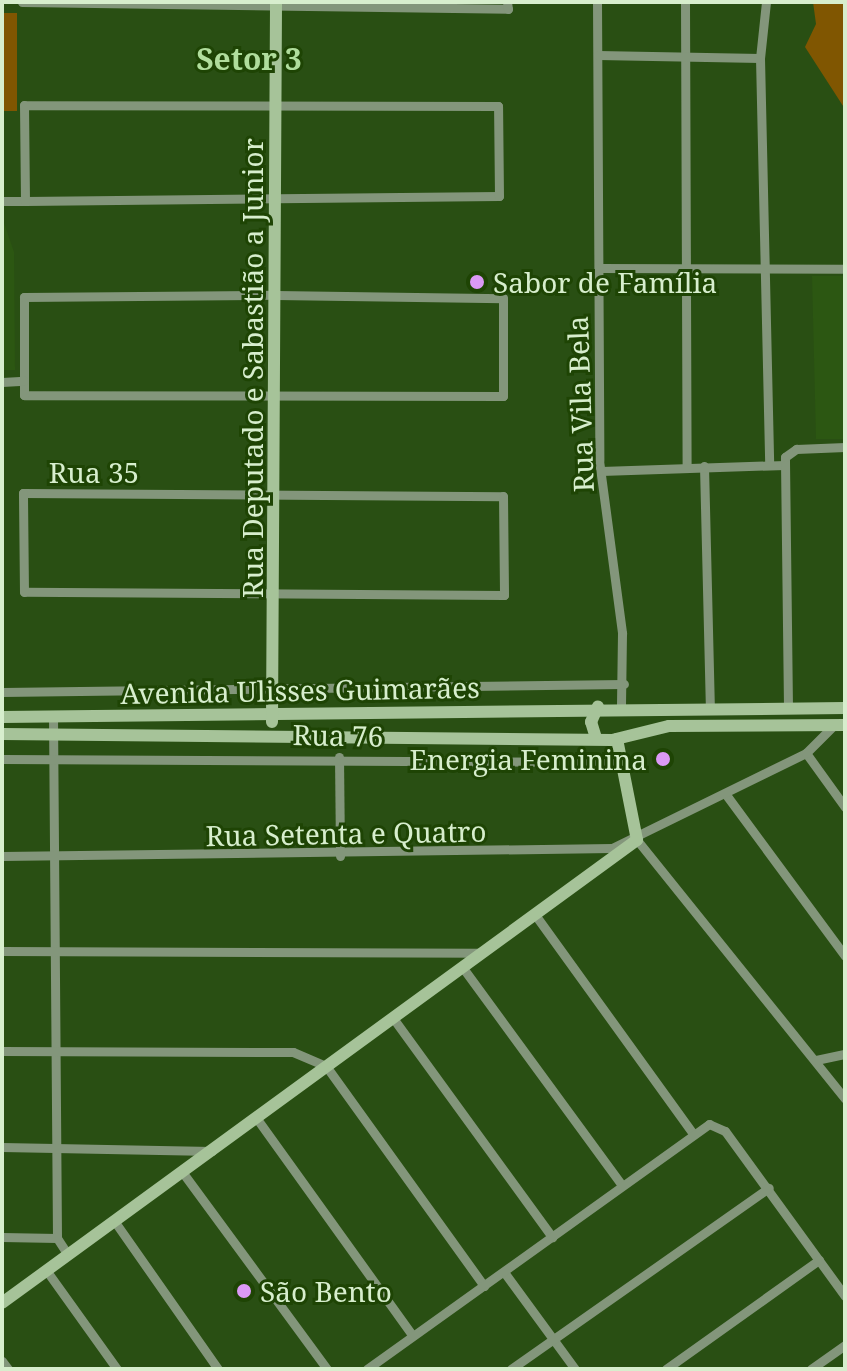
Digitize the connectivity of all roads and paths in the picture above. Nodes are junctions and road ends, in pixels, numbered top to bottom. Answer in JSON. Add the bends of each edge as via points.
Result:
{"nodes":[{"id":1,"x":22,"y":2,"type":"edge"},
{"id":2,"x":276,"y":2,"type":"edge"},
{"id":3,"x":507,"y":2,"type":"edge"},
{"id":4,"x":597,"y":2,"type":"edge"},
{"id":5,"x":685,"y":2,"type":"edge"},
{"id":6,"x":766,"y":2,"type":"edge"},
{"id":7,"x":598,"y":55,"type":"junction"},
{"id":8,"x":684,"y":56,"type":"junction"},
{"id":9,"x":760,"y":58,"type":"junction"},
{"id":10,"x":277,"y":105,"type":"junction"},
{"id":11,"x":276,"y":198,"type":"junction"},
{"id":12,"x":2,"y":201,"type":"edge"},
{"id":13,"x":25,"y":201,"type":"junction"},
{"id":14,"x":599,"y":268,"type":"junction"},
{"id":15,"x":684,"y":268,"type":"junction"},
{"id":16,"x":763,"y":269,"type":"junction"},
{"id":17,"x":845,"y":269,"type":"edge"},
{"id":18,"x":276,"y":295,"type":"junction"},
{"id":19,"x":24,"y":381,"type":"junction"},
{"id":20,"x":2,"y":382,"type":"edge"},
{"id":21,"x":276,"y":399,"type":"junction"},
{"id":22,"x":845,"y":447,"type":"edge"},
{"id":23,"x":769,"y":465,"type":"junction"},
{"id":24,"x":785,"y":465,"type":"junction"},
{"id":25,"x":687,"y":466,"type":"junction"},
{"id":26,"x":704,"y":466,"type":"junction"},
{"id":27,"x":601,"y":471,"type":"junction"},
{"id":28,"x":276,"y":495,"type":"junction"},
{"id":29,"x":276,"y":594,"type":"junction"},
{"id":30,"x":624,"y":684,"type":"junction"},
{"id":31,"x":2,"y":692,"type":"edge"},
{"id":32,"x":276,"y":693,"type":"junction"},
{"id":33,"x":598,"y":706,"type":"junction"},
{"id":34,"x":621,"y":707,"type":"junction"},
{"id":35,"x":788,"y":707,"type":"junction"},
{"id":36,"x":710,"y":708,"type":"junction"},
{"id":37,"x":845,"y":708,"type":"edge"},
{"id":38,"x":273,"y":714,"type":"junction"},
{"id":39,"x":53,"y":716,"type":"junction"},
{"id":40,"x":2,"y":717,"type":"edge"},
{"id":41,"x":840,"y":725,"type":"edge"},
{"id":42,"x":269,"y":733,"type":"junction"},
{"id":43,"x":2,"y":734,"type":"edge"},
{"id":44,"x":53,"y":734,"type":"junction"},
{"id":45,"x":621,"y":736,"type":"junction"},
{"id":46,"x":596,"y":738,"type":"junction"},
{"id":47,"x":806,"y":753,"type":"junction"},
{"id":48,"x":263,"y":756,"type":"junction"},
{"id":49,"x":339,"y":757,"type":"junction"},
{"id":50,"x":53,"y":758,"type":"junction"},
{"id":51,"x":2,"y":759,"type":"edge"},
{"id":52,"x":622,"y":762,"type":"junction"},
{"id":53,"x":727,"y":796,"type":"junction"},
{"id":54,"x":845,"y":807,"type":"edge"},
{"id":55,"x":637,"y":840,"type":"junction"},
{"id":56,"x":2,"y":856,"type":"edge"},
{"id":57,"x":54,"y":856,"type":"junction"},
{"id":58,"x":340,"y":856,"type":"junction"},
{"id":59,"x":536,"y":916,"type":"junction"},
{"id":60,"x":2,"y":951,"type":"edge"},
{"id":61,"x":56,"y":951,"type":"junction"},
{"id":62,"x":481,"y":953,"type":"junction"},
{"id":63,"x":845,"y":956,"type":"edge"},
{"id":64,"x":463,"y":968,"type":"junction"},
{"id":65,"x":393,"y":1018,"type":"junction"},
{"id":66,"x":2,"y":1051,"type":"edge"},
{"id":67,"x":54,"y":1051,"type":"junction"},
{"id":68,"x":845,"y":1054,"type":"edge"},
{"id":69,"x":816,"y":1060,"type":"junction"},
{"id":70,"x":326,"y":1066,"type":"junction"},
{"id":71,"x":845,"y":1099,"type":"edge"},
{"id":72,"x":257,"y":1119,"type":"junction"},
{"id":73,"x":693,"y":1134,"type":"junction"},
{"id":74,"x":2,"y":1147,"type":"edge"},
{"id":75,"x":55,"y":1148,"type":"junction"},
{"id":76,"x":212,"y":1151,"type":"junction"},
{"id":77,"x":183,"y":1173,"type":"junction"},
{"id":78,"x":622,"y":1185,"type":"junction"},
{"id":79,"x":769,"y":1188,"type":"junction"},
{"id":80,"x":115,"y":1222,"type":"junction"},
{"id":81,"x":2,"y":1237,"type":"edge"},
{"id":82,"x":552,"y":1237,"type":"junction"},
{"id":83,"x":57,"y":1238,"type":"junction"},
{"id":84,"x":68,"y":1255,"type":"junction"},
{"id":85,"x":819,"y":1260,"type":"junction"},
{"id":86,"x":46,"y":1270,"type":"junction"},
{"id":87,"x":504,"y":1272,"type":"junction"},
{"id":88,"x":484,"y":1286,"type":"junction"},
{"id":89,"x":845,"y":1296,"type":"edge"},
{"id":90,"x":2,"y":1303,"type":"edge"},
{"id":91,"x":412,"y":1335,"type":"junction"},
{"id":92,"x":552,"y":1338,"type":"junction"},
{"id":93,"x":845,"y":1345,"type":"edge"},
{"id":94,"x":2,"y":1361,"type":"edge"},
{"id":95,"x":8,"y":1369,"type":"edge"},
{"id":96,"x":117,"y":1369,"type":"edge"},
{"id":97,"x":218,"y":1369,"type":"edge"},
{"id":98,"x":327,"y":1369,"type":"edge"},
{"id":99,"x":367,"y":1369,"type":"edge"},
{"id":100,"x":511,"y":1369,"type":"edge"},
{"id":101,"x":575,"y":1369,"type":"edge"},
{"id":102,"x":666,"y":1369,"type":"edge"},
{"id":103,"x":811,"y":1369,"type":"edge"}],
"edges":[{"from":1,"to":2,"type":"street"},
{"from":2,"to":3,"type":"street","via":[[508,9]]},
{"from":2,"to":10,"type":"main road","name":"Rua Deputado e Sabastião a Junior"},
{"from":4,"to":7,"type":"street","name":"Rua Vila Bela"},
{"from":5,"to":8,"type":"street"},
{"from":6,"to":9,"type":"street"},
{"from":7,"to":8,"type":"street"},
{"from":7,"to":14,"type":"street","name":"Rua Vila Bela"},
{"from":8,"to":9,"type":"street"},
{"from":8,"to":15,"type":"street"},
{"from":9,"to":16,"type":"street"},
{"from":10,"to":11,"type":"main road","name":"Rua Deputado e Sabastião a Junior"},
{"from":10,"to":11,"type":"street","via":[[498,106],[499,196]]},
{"from":10,"to":13,"type":"street","via":[[24,105]]},
{"from":11,"to":13,"type":"street"},
{"from":11,"to":18,"type":"main road","name":"Rua Deputado e Sabastião a Junior"},
{"from":12,"to":13,"type":"street"},
{"from":14,"to":15,"type":"street"},
{"from":14,"to":27,"type":"street","name":"Rua Vila Bela"},
{"from":15,"to":16,"type":"street"},
{"from":15,"to":25,"type":"street"},
{"from":16,"to":17,"type":"street"},
{"from":16,"to":23,"type":"street"},
{"from":18,"to":19,"type":"street","via":[[24,297]]},
{"from":18,"to":21,"type":"main road","name":"Rua Deputado e Sabastião a Junior"},
{"from":18,"to":21,"type":"street","via":[[503,298],[503,396]]},
{"from":19,"to":20,"type":"street"},
{"from":19,"to":21,"type":"street","via":[[24,395]]},
{"from":21,"to":28,"type":"main road","name":"Rua Deputado e Sabastião a Junior"},
{"from":22,"to":24,"type":"street","via":[[796,449]]},
{"from":23,"to":24,"type":"street"},
{"from":23,"to":26,"type":"street"},
{"from":24,"to":35,"type":"street"},
{"from":25,"to":26,"type":"street"},
{"from":25,"to":27,"type":"street"},
{"from":26,"to":36,"type":"street"},
{"from":27,"to":30,"type":"street","name":"Rua Vila Bela"},
{"from":28,"to":29,"type":"main road","name":"Rua Deputado e Sabastião a Junior"},
{"from":28,"to":29,"type":"street","via":[[503,496],[504,595]]},
{"from":28,"to":29,"type":"street","name":"Rua 35","via":[[23,493],[24,592]]},
{"from":29,"to":32,"type":"main road","name":"Rua Deputado e Sabastião a Junior"},
{"from":30,"to":32,"type":"street"},
{"from":30,"to":34,"type":"street","name":"Rua Vila Bela"},
{"from":31,"to":32,"type":"street"},
{"from":32,"to":38,"type":"main road","name":"Rua Deputado e Sabastião a Junior"},
{"from":33,"to":34,"type":"main road","name":"Avenida Ulisses Guimarães"},
{"from":33,"to":38,"type":"main road","name":"Avenida Ulisses Guimarães"},
{"from":33,"to":46,"type":"main road","via":[[591,722]]},
{"from":34,"to":36,"type":"main road","name":"Avenida Ulisses Guimarães"},
{"from":34,"to":45,"type":"main road"},
{"from":35,"to":36,"type":"main road","name":"Avenida Ulisses Guimarães"},
{"from":35,"to":37,"type":"main road","name":"Avenida Ulisses Guimarães"},
{"from":38,"to":39,"type":"main road","name":"Avenida Ulisses Guimarães"},
{"from":38,"to":42,"type":"main road","name":"Rua Deputado e Sabastião a Junior"},
{"from":39,"to":40,"type":"main road","name":"Avenida Ulisses Guimarães"},
{"from":39,"to":44,"type":"street"},
{"from":41,"to":45,"type":"main road","name":"Avenida Ulisses Guimarães","via":[[669,726]]},
{"from":41,"to":47,"type":"street","name":"Rua Setenta e Quatro"},
{"from":42,"to":44,"type":"main road","name":"Avenida Ulisses Guimarães"},
{"from":42,"to":46,"type":"main road","name":"Avenida Ulisses Guimarães"},
{"from":42,"to":48,"type":"street"},
{"from":43,"to":44,"type":"main road","name":"Avenida Ulisses Guimarães"},
{"from":44,"to":50,"type":"street"},
{"from":45,"to":46,"type":"main road","name":"Avenida Ulisses Guimarães"},
{"from":45,"to":52,"type":"main road"},
{"from":47,"to":53,"type":"street","name":"Rua Setenta e Quatro"},
{"from":47,"to":54,"type":"street"},
{"from":48,"to":49,"type":"street","name":"Rua 76"},
{"from":48,"to":50,"type":"street","name":"Rua 76"},
{"from":49,"to":52,"type":"street","name":"Rua 76"},
{"from":49,"to":58,"type":"street"},
{"from":50,"to":51,"type":"street","name":"Rua 76"},
{"from":50,"to":57,"type":"street"},
{"from":52,"to":55,"type":"main road"},
{"from":53,"to":55,"type":"street","name":"Rua Setenta e Quatro"},
{"from":53,"to":63,"type":"street"},
{"from":55,"to":58,"type":"street","name":"Rua Setenta e Quatro","via":[[591,851]]},
{"from":55,"to":59,"type":"main road"},
{"from":55,"to":69,"type":"street"},
{"from":56,"to":57,"type":"street","name":"Rua Setenta e Quatro"},
{"from":57,"to":58,"type":"street","name":"Rua Setenta e Quatro"},
{"from":57,"to":61,"type":"street"},
{"from":59,"to":62,"type":"main road"},
{"from":59,"to":73,"type":"street"},
{"from":60,"to":61,"type":"street"},
{"from":61,"to":62,"type":"street"},
{"from":61,"to":67,"type":"street"},
{"from":62,"to":64,"type":"main road"},
{"from":64,"to":65,"type":"main road"},
{"from":64,"to":78,"type":"street"},
{"from":65,"to":70,"type":"main road"},
{"from":65,"to":82,"type":"street"},
{"from":66,"to":67,"type":"street"},
{"from":67,"to":70,"type":"street","via":[[293,1052]]},
{"from":67,"to":75,"type":"street"},
{"from":68,"to":69,"type":"street"},
{"from":69,"to":71,"type":"street"},
{"from":70,"to":72,"type":"main road"},
{"from":70,"to":88,"type":"street"},
{"from":72,"to":76,"type":"main road"},
{"from":72,"to":91,"type":"street"},
{"from":73,"to":78,"type":"street"},
{"from":73,"to":79,"type":"street","via":[[709,1124],[725,1131]]},
{"from":74,"to":75,"type":"street"},
{"from":75,"to":76,"type":"street"},
{"from":75,"to":83,"type":"street"},
{"from":76,"to":77,"type":"main road"},
{"from":77,"to":80,"type":"main road"},
{"from":77,"to":98,"type":"street"},
{"from":78,"to":82,"type":"street"},
{"from":79,"to":85,"type":"street"},
{"from":79,"to":92,"type":"street"},
{"from":80,"to":84,"type":"main road"},
{"from":80,"to":97,"type":"street"},
{"from":81,"to":83,"type":"street"},
{"from":82,"to":87,"type":"street"},
{"from":83,"to":84,"type":"street"},
{"from":84,"to":86,"type":"main road"},
{"from":85,"to":89,"type":"street"},
{"from":85,"to":102,"type":"street"},
{"from":86,"to":90,"type":"main road"},
{"from":86,"to":96,"type":"street"},
{"from":87,"to":88,"type":"street"},
{"from":87,"to":92,"type":"street"},
{"from":88,"to":91,"type":"street"},
{"from":91,"to":99,"type":"street"},
{"from":92,"to":100,"type":"street"},
{"from":92,"to":101,"type":"street"},
{"from":93,"to":103,"type":"street"},
{"from":94,"to":95,"type":"street"}]}
